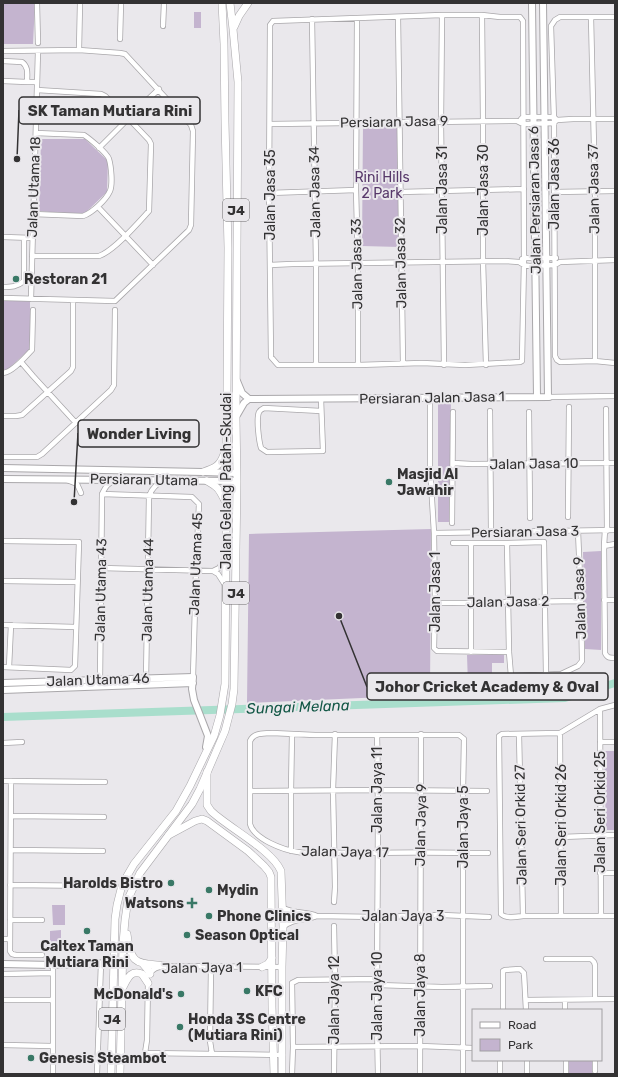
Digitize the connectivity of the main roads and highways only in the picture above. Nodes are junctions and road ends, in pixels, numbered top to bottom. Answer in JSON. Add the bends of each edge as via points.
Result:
{"nodes":[{"id":1,"x":222,"y":3,"type":"edge"},
{"id":2,"x":230,"y":3,"type":"edge"},
{"id":3,"x":248,"y":3,"type":"edge"},
{"id":4,"x":233,"y":29,"type":"junction"},
{"id":5,"x":237,"y":121,"type":"junction"},
{"id":6,"x":225,"y":122,"type":"junction"},
{"id":7,"x":226,"y":447,"type":"junction"},
{"id":8,"x":203,"y":472,"type":"road end"},
{"id":9,"x":206,"y":481,"type":"road end"},
{"id":10,"x":226,"y":503,"type":"junction"},
{"id":11,"x":207,"y":772,"type":"junction"},
{"id":12,"x":169,"y":835,"type":"junction"},
{"id":13,"x":255,"y":845,"type":"junction"},
{"id":14,"x":248,"y":851,"type":"junction"},
{"id":15,"x":125,"y":920,"type":"junction"},
{"id":16,"x":272,"y":956,"type":"junction"},
{"id":17,"x":143,"y":964,"type":"junction"},
{"id":18,"x":167,"y":966,"type":"road end"},
{"id":19,"x":262,"y":967,"type":"road end"},
{"id":20,"x":150,"y":974,"type":"road end"},
{"id":21,"x":148,"y":983,"type":"road end"},
{"id":22,"x":122,"y":990,"type":"junction"},
{"id":23,"x":111,"y":1074,"type":"edge"},
{"id":24,"x":120,"y":1074,"type":"edge"},
{"id":25,"x":274,"y":1074,"type":"edge"},
{"id":26,"x":282,"y":1074,"type":"edge"}],
"edges":[{"from":1,"to":6,"type":"main road","name":"Jalan Gelang Patah-Skudai","number":"J4"},
{"from":2,"to":4,"type":"main road","name":"Jalan Gelang Patah-Skudai","number":"J4"},
{"from":3,"to":4,"type":"main road"},
{"from":4,"to":5,"type":"main road","name":"Jalan Gelang Patah-Skudai","number":"J4","via":[[238,82]]},
{"from":5,"to":6,"type":"main road","via":[[234,99],[231,98]]},
{"from":5,"to":11,"type":"main road","name":"Jalan Gelang Patah-Skudai","number":"J4","via":[[234,689],[225,731]]},
{"from":6,"to":7,"type":"main road","name":"Jalan Gelang Patah-Skudai","number":"J4","via":[[228,248]]},
{"from":7,"to":8,"type":"main road","via":[[221,462],[215,468]]},
{"from":7,"to":10,"type":"main road","name":"Jalan Gelang Patah-Skudai","number":"J4"},
{"from":9,"to":10,"type":"main road","via":[[216,486]]},
{"from":10,"to":23,"type":"main road","name":"Jalan Gelang Patah-Skudai","number":"J4","via":[[226,684],[220,715],[214,736],[186,795],[134,864],[120,889],[115,919]]},
{"from":11,"to":12,"type":"main road","name":"Jalan Gelang Patah-Skudai","number":"J4","via":[[192,804]]},
{"from":11,"to":13,"type":"main road","via":[[207,805],[211,811]]},
{"from":12,"to":14,"type":"main road","via":[[202,819]]},
{"from":12,"to":15,"type":"main road","name":"Jalan Gelang Patah-Skudai","number":"J4","via":[[140,873],[128,900]]},
{"from":13,"to":14,"type":"main road","via":[[250,845]]},
{"from":13,"to":26,"type":"main road","via":[[275,861],[281,871]]},
{"from":14,"to":16,"type":"main road","via":[[271,876]]},
{"from":15,"to":17,"type":"main road","via":[[128,947],[135,960]]},
{"from":15,"to":22,"type":"main road","name":"Jalan Gelang Patah-Skudai","number":"J4"},
{"from":16,"to":19,"type":"main road","via":[[270,963]]},
{"from":16,"to":25,"type":"main road"},
{"from":17,"to":18,"type":"main road"},
{"from":17,"to":20,"type":"main road"},
{"from":21,"to":22,"type":"main road","via":[[142,974],[136,972],[130,976]]},
{"from":22,"to":24,"type":"main road","name":"Jalan Gelang Patah-Skudai","number":"J4"}]}
